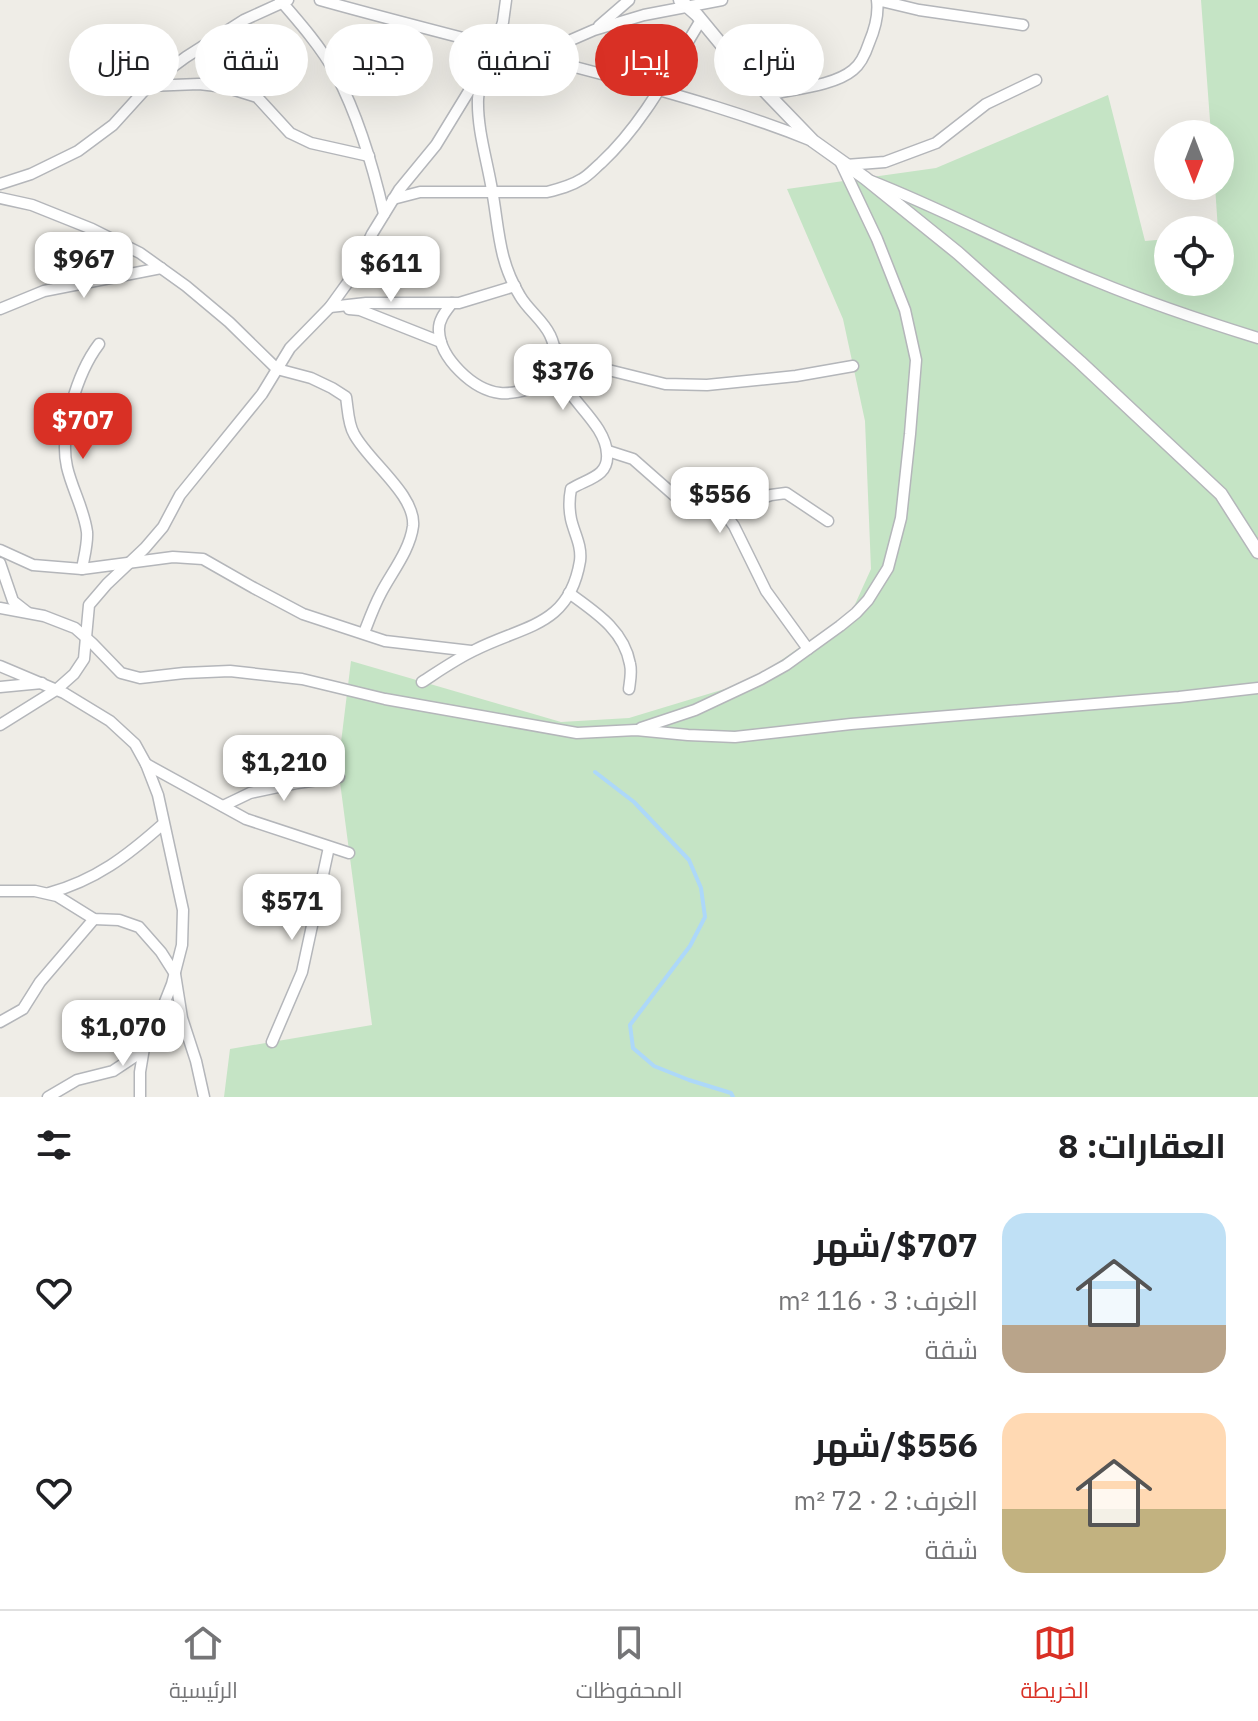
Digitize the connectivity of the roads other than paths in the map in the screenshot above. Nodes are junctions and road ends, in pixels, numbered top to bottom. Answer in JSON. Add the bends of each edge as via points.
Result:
{"nodes":[{"id":1,"x":320,"y":0,"type":"edge"},
{"id":2,"x":506,"y":0,"type":"edge"},
{"id":3,"x":629,"y":0,"type":"edge"},
{"id":4,"x":722,"y":0,"type":"edge"},
{"id":5,"x":283,"y":1,"type":"edge"},
{"id":6,"x":684,"y":3,"type":"edge"},
{"id":7,"x":701,"y":20,"type":"junction"},
{"id":8,"x":502,"y":24,"type":"edge"},
{"id":9,"x":698,"y":25,"type":"edge"},
{"id":10,"x":1023,"y":25,"type":"dead end"},
{"id":11,"x":594,"y":30,"type":"junction"},
{"id":12,"x":449,"y":34,"type":"edge"},
{"id":13,"x":714,"y":36,"type":"edge"},
{"id":14,"x":579,"y":37,"type":"edge"},
{"id":15,"x":179,"y":62,"type":"edge"},
{"id":16,"x":1036,"y":80,"type":"dead end"},
{"id":17,"x":824,"y":82,"type":"edge"},
{"id":18,"x":179,"y":85,"type":"edge"},
{"id":19,"x":139,"y":96,"type":"edge"},
{"id":20,"x":465,"y":96,"type":"edge"},
{"id":21,"x":478,"y":96,"type":"edge"},
{"id":22,"x":655,"y":96,"type":"edge"},
{"id":23,"x":678,"y":96,"type":"edge"},
{"id":24,"x":769,"y":96,"type":"edge"},
{"id":25,"x":813,"y":141,"type":"junction"},
{"id":26,"x":369,"y":156,"type":"junction"},
{"id":27,"x":843,"y":163,"type":"junction"},
{"id":28,"x":865,"y":178,"type":"junction"},
{"id":29,"x":0,"y":184,"type":"edge"},
{"id":30,"x":493,"y":192,"type":"junction"},
{"id":31,"x":0,"y":198,"type":"edge"},
{"id":32,"x":393,"y":199,"type":"junction"},
{"id":33,"x":384,"y":214,"type":"junction"},
{"id":34,"x":161,"y":268,"type":"junction"},
{"id":35,"x":515,"y":286,"type":"junction"},
{"id":36,"x":452,"y":303,"type":"junction"},
{"id":37,"x":330,"y":307,"type":"junction"},
{"id":38,"x":0,"y":309,"type":"edge"},
{"id":39,"x":1258,"y":338,"type":"edge"},
{"id":40,"x":441,"y":342,"type":"junction"},
{"id":41,"x":99,"y":344,"type":"dead end"},
{"id":42,"x":557,"y":349,"type":"junction"},
{"id":43,"x":853,"y":366,"type":"dead end"},
{"id":44,"x":277,"y":369,"type":"junction"},
{"id":45,"x":561,"y":378,"type":"junction"},
{"id":46,"x":608,"y":451,"type":"junction"},
{"id":47,"x":721,"y":508,"type":"junction"},
{"id":48,"x":828,"y":521,"type":"dead end"},
{"id":49,"x":0,"y":550,"type":"edge"},
{"id":50,"x":1258,"y":552,"type":"edge"},
{"id":51,"x":130,"y":562,"type":"junction"},
{"id":52,"x":0,"y":563,"type":"edge"},
{"id":53,"x":82,"y":569,"type":"junction"},
{"id":54,"x":569,"y":593,"type":"junction"},
{"id":55,"x":0,"y":608,"type":"edge"},
{"id":56,"x":28,"y":614,"type":"junction"},
{"id":57,"x":364,"y":633,"type":"junction"},
{"id":58,"x":85,"y":637,"type":"junction"},
{"id":59,"x":808,"y":649,"type":"junction"},
{"id":60,"x":472,"y":652,"type":"junction"},
{"id":61,"x":0,"y":666,"type":"edge"},
{"id":62,"x":422,"y":682,"type":"dead end"},
{"id":63,"x":42,"y":683,"type":"junction"},
{"id":64,"x":0,"y":687,"type":"edge"},
{"id":65,"x":1258,"y":688,"type":"edge"},
{"id":66,"x":629,"y":689,"type":"dead end"},
{"id":67,"x":56,"y":690,"type":"junction"},
{"id":68,"x":0,"y":725,"type":"edge"},
{"id":69,"x":636,"y":730,"type":"junction"},
{"id":70,"x":146,"y":764,"type":"junction"},
{"id":71,"x":339,"y":777,"type":"dead end"},
{"id":72,"x":223,"y":806,"type":"junction"},
{"id":73,"x":163,"y":824,"type":"junction"},
{"id":74,"x":329,"y":847,"type":"junction"},
{"id":75,"x":349,"y":853,"type":"dead end"},
{"id":76,"x":0,"y":891,"type":"edge"},
{"id":77,"x":47,"y":893,"type":"junction"},
{"id":78,"x":94,"y":919,"type":"junction"},
{"id":79,"x":175,"y":974,"type":"junction"},
{"id":80,"x":0,"y":1022,"type":"edge"},
{"id":81,"x":146,"y":1042,"type":"junction"},
{"id":82,"x":272,"y":1042,"type":"dead end"},
{"id":83,"x":48,"y":1097,"type":"edge"},
{"id":84,"x":140,"y":1097,"type":"edge"},
{"id":85,"x":204,"y":1097,"type":"edge"}],
"edges":[{"from":1,"to":12,"type":"street"},
{"from":2,"to":8,"type":"street"},
{"from":3,"to":11,"type":"street"},
{"from":4,"to":6,"type":"street"},
{"from":5,"to":15,"type":"street"},
{"from":5,"to":26,"type":"street","via":[[335,72]]},
{"from":6,"to":7,"type":"street"},
{"from":6,"to":11,"type":"street"},
{"from":7,"to":9,"type":"street"},
{"from":7,"to":13,"type":"street"},
{"from":10,"to":17,"type":"street","via":[[877,0],[879,14],[864,56],[855,69]]},
{"from":11,"to":14,"type":"street"},
{"from":16,"to":27,"type":"street","via":[[986,104],[936,143],[885,162]]},
{"from":18,"to":26,"type":"street","via":[[225,87],[257,97],[290,133]]},
{"from":19,"to":29,"type":"street","via":[[113,125],[78,151]]},
{"from":20,"to":32,"type":"street","via":[[436,145]]},
{"from":21,"to":30,"type":"street"},
{"from":22,"to":30,"type":"street","via":[[614,150],[584,178],[547,192]]},
{"from":23,"to":25,"type":"street"},
{"from":24,"to":25,"type":"street"},
{"from":25,"to":27,"type":"street"},
{"from":26,"to":33,"type":"street"},
{"from":27,"to":28,"type":"street"},
{"from":27,"to":59,"type":"street","via":[[905,310],[916,360],[901,518],[888,568],[856,613]]},
{"from":28,"to":39,"type":"street","via":[[1094,281]]},
{"from":28,"to":50,"type":"street","via":[[958,253],[1221,494]]},
{"from":30,"to":32,"type":"street","via":[[420,192]]},
{"from":30,"to":35,"type":"street","via":[[496,230]]},
{"from":31,"to":34,"type":"street","via":[[92,229]]},
{"from":32,"to":33,"type":"street"},
{"from":33,"to":37,"type":"street"},
{"from":34,"to":38,"type":"street","via":[[44,291]]},
{"from":34,"to":44,"type":"street"},
{"from":35,"to":36,"type":"street"},
{"from":35,"to":42,"type":"street"},
{"from":36,"to":37,"type":"street"},
{"from":36,"to":40,"type":"street","via":[[438,328]]},
{"from":37,"to":40,"type":"street","via":[[360,310]]},
{"from":37,"to":44,"type":"street"},
{"from":40,"to":45,"type":"street","via":[[446,357],[474,383],[501,394]]},
{"from":41,"to":53,"type":"street","via":[[82,373],[64,441],[87,534]]},
{"from":42,"to":43,"type":"street","via":[[584,364],[665,384],[707,385]]},
{"from":42,"to":45,"type":"street"},
{"from":44,"to":51,"type":"street","via":[[180,495],[163,527]]},
{"from":44,"to":57,"type":"street","via":[[311,378],[346,397],[352,431],[408,503],[413,524],[407,548]]},
{"from":45,"to":46,"type":"street"},
{"from":46,"to":47,"type":"street","via":[[633,459],[675,496]]},
{"from":46,"to":54,"type":"street","via":[[607,466],[596,478],[571,489],[571,521],[580,558]]},
{"from":47,"to":48,"type":"street","via":[[786,493]]},
{"from":47,"to":59,"type":"street","via":[[766,591]]},
{"from":49,"to":53,"type":"street","via":[[33,565]]},
{"from":51,"to":53,"type":"street"},
{"from":51,"to":57,"type":"street","via":[[203,559],[303,614]]},
{"from":51,"to":58,"type":"street","via":[[89,605]]},
{"from":52,"to":56,"type":"street","via":[[13,601]]},
{"from":54,"to":60,"type":"street","via":[[539,624]]},
{"from":54,"to":66,"type":"street","via":[[612,626],[631,667]]},
{"from":55,"to":56,"type":"street"},
{"from":56,"to":58,"type":"street","via":[[75,628]]},
{"from":57,"to":60,"type":"street","via":[[385,641]]},
{"from":58,"to":67,"type":"street","via":[[84,659]]},
{"from":58,"to":69,"type":"street","via":[[121,673],[140,678],[230,671],[302,679],[577,733]]},
{"from":59,"to":69,"type":"street","via":[[724,697]]},
{"from":60,"to":62,"type":"street"},
{"from":61,"to":63,"type":"street"},
{"from":63,"to":64,"type":"street"},
{"from":63,"to":67,"type":"street"},
{"from":65,"to":69,"type":"street","via":[[735,737]]},
{"from":67,"to":68,"type":"street"},
{"from":67,"to":70,"type":"street","via":[[110,721],[135,744]]},
{"from":70,"to":72,"type":"street"},
{"from":70,"to":73,"type":"street"},
{"from":71,"to":72,"type":"street","via":[[250,793]]},
{"from":72,"to":74,"type":"street"},
{"from":73,"to":77,"type":"street","via":[[106,870]]},
{"from":73,"to":79,"type":"street","via":[[183,910]]},
{"from":74,"to":75,"type":"street"},
{"from":74,"to":82,"type":"street","via":[[302,972]]},
{"from":76,"to":77,"type":"street"},
{"from":77,"to":78,"type":"street"},
{"from":78,"to":79,"type":"street","via":[[139,927]]},
{"from":78,"to":80,"type":"street","via":[[23,1009]]},
{"from":79,"to":81,"type":"street"},
{"from":79,"to":85,"type":"street"},
{"from":81,"to":83,"type":"street","via":[[113,1071],[77,1080]]},
{"from":81,"to":84,"type":"street"}]}
